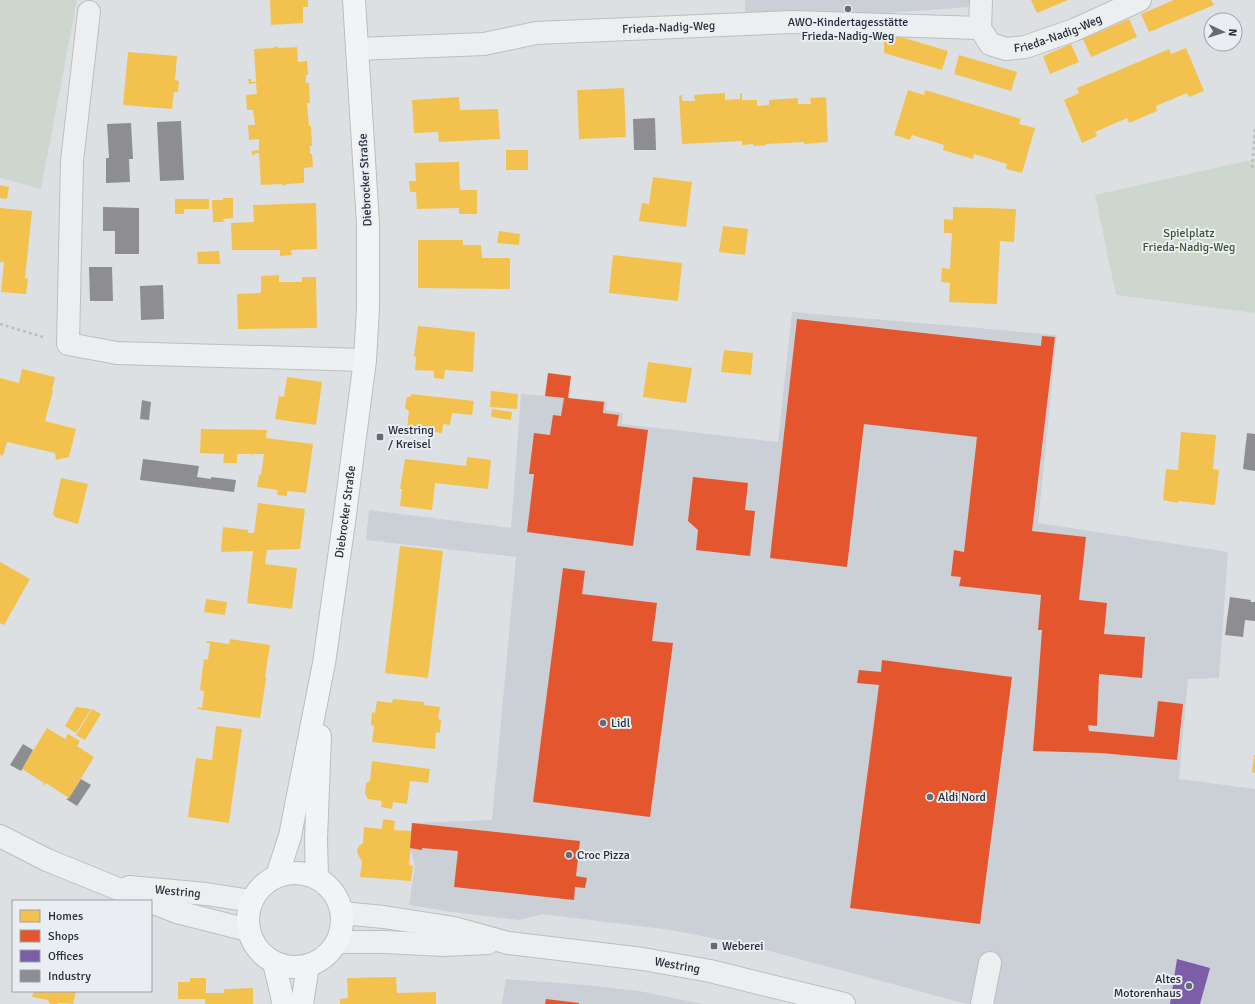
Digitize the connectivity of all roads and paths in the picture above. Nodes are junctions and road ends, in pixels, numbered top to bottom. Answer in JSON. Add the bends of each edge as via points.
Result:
{"nodes":[{"id":1,"x":354,"y":0,"type":"edge"},
{"id":2,"x":980,"y":0,"type":"edge"},
{"id":3,"x":1140,"y":0,"type":"edge"},
{"id":4,"x":89,"y":12,"type":"dead end"},
{"id":5,"x":980,"y":28,"type":"junction"},
{"id":6,"x":357,"y":49,"type":"junction"},
{"id":7,"x":1255,"y":126,"type":"edge"},
{"id":8,"x":1252,"y":168,"type":"dead end"},
{"id":9,"x":0,"y":324,"type":"edge"},
{"id":10,"x":68,"y":344,"type":"junction"},
{"id":11,"x":365,"y":360,"type":"junction"},
{"id":12,"x":324,"y":663,"type":"junction"},
{"id":13,"x":0,"y":836,"type":"edge"},
{"id":14,"x":278,"y":876,"type":"junction"},
{"id":15,"x":317,"y":878,"type":"junction"},
{"id":16,"x":104,"y":883,"type":"junction"},
{"id":17,"x":146,"y":900,"type":"edge"},
{"id":18,"x":252,"y":901,"type":"junction"},
{"id":19,"x":152,"y":902,"type":"edge"},
{"id":20,"x":342,"y":913,"type":"junction"},
{"id":21,"x":248,"y":930,"type":"junction"},
{"id":22,"x":337,"y":942,"type":"junction"},
{"id":23,"x":508,"y":942,"type":"junction"},
{"id":24,"x":274,"y":963,"type":"junction"},
{"id":25,"x":990,"y":963,"type":"dead end"},
{"id":26,"x":308,"y":966,"type":"junction"},
{"id":27,"x":818,"y":1001,"type":"edge"},
{"id":28,"x":283,"y":1004,"type":"edge"},
{"id":29,"x":302,"y":1004,"type":"edge"},
{"id":30,"x":844,"y":1004,"type":"edge"},
{"id":31,"x":982,"y":1004,"type":"edge"}],
"edges":[{"from":1,"to":6,"type":"main road","name":"Diebrocker Straße"},
{"from":2,"to":5,"type":"street"},
{"from":3,"to":5,"type":"street","name":"Frieda-Nadig-Weg","via":[[1074,30],[1025,47],[1006,49],[990,44]]},
{"from":4,"to":10,"type":"street","via":[[72,161]]},
{"from":5,"to":6,"type":"street","name":"Frieda-Nadig-Weg","via":[[793,22],[536,32],[484,44]]},
{"from":6,"to":11,"type":"main road","name":"Diebrocker Straße","via":[[368,224]]},
{"from":7,"to":8,"type":"path"},
{"from":9,"to":10,"type":"path"},
{"from":10,"to":11,"type":"street","via":[[116,353]]},
{"from":11,"to":12,"type":"main road","name":"Diebrocker Straße"},
{"from":12,"to":14,"type":"main road","name":"Diebrocker Straße","via":[[290,836]]},
{"from":12,"to":15,"type":"main road","name":"Diebrocker Straße","via":[[316,840]]},
{"from":13,"to":16,"type":"street","name":"Westring","via":[[47,860]]},
{"from":14,"to":15,"type":"main road","via":[[290,873]]},
{"from":14,"to":18,"type":"main road","via":[[263,885]]},
{"from":15,"to":20,"type":"main road","via":[[329,887]]},
{"from":16,"to":17,"type":"street","name":"Westring"},
{"from":16,"to":18,"type":"street","name":"Westring"},
{"from":18,"to":21,"type":"main road","via":[[248,915]]},
{"from":19,"to":21,"type":"street","name":"Westring","via":[[177,912]]},
{"from":20,"to":22,"type":"main road","via":[[342,928]]},
{"from":20,"to":23,"type":"street","name":"Westring","via":[[454,928]]},
{"from":21,"to":24,"type":"main road","via":[[260,952]]},
{"from":22,"to":23,"type":"street","name":"Westring","via":[[444,945]]},
{"from":22,"to":26,"type":"main road","via":[[330,953]]},
{"from":23,"to":27,"type":"street","name":"Westring","via":[[643,959],[710,971]]},
{"from":24,"to":26,"type":"main road","via":[[291,968]]},
{"from":24,"to":28,"type":"main road"},
{"from":25,"to":31,"type":"street"},
{"from":26,"to":29,"type":"main road"},
{"from":27,"to":30,"type":"street","name":"Westring"}]}
